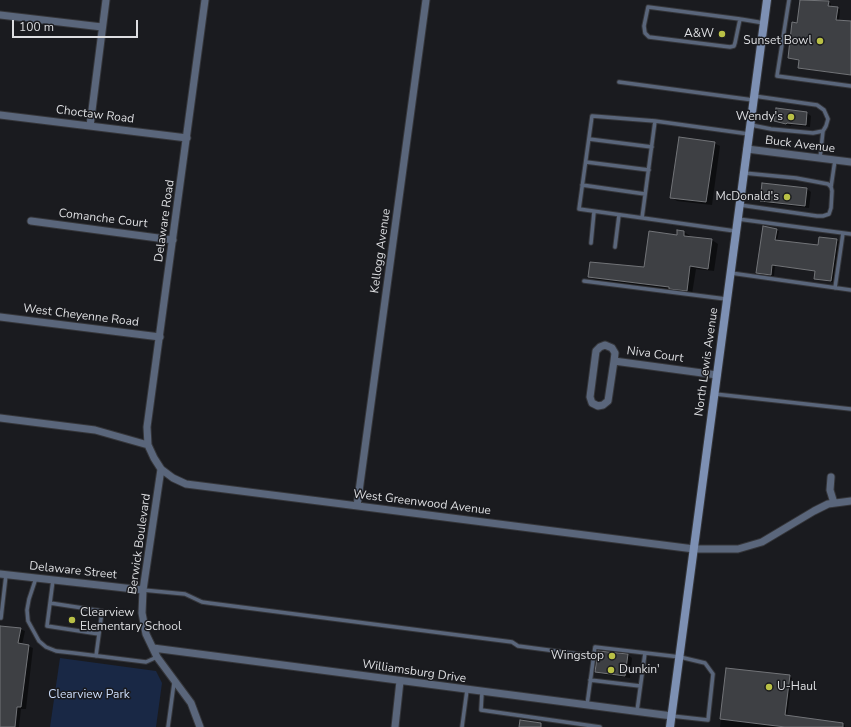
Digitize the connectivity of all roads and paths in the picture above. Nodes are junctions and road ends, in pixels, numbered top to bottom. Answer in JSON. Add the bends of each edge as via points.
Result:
{"nodes":[{"id":1,"x":106,"y":0,"type":"edge"},
{"id":2,"x":205,"y":0,"type":"edge"},
{"id":3,"x":426,"y":0,"type":"edge"},
{"id":4,"x":767,"y":0,"type":"edge"},
{"id":5,"x":788,"y":0,"type":"edge"},
{"id":6,"x":0,"y":15,"type":"edge"},
{"id":7,"x":740,"y":19,"type":"junction"},
{"id":8,"x":764,"y":23,"type":"junction"},
{"id":9,"x":102,"y":27,"type":"junction"},
{"id":10,"x":619,"y":82,"type":"dead end"},
{"id":11,"x":851,"y":86,"type":"edge"},
{"id":12,"x":754,"y":98,"type":"junction"},
{"id":13,"x":0,"y":115,"type":"edge"},
{"id":14,"x":655,"y":121,"type":"junction"},
{"id":15,"x":751,"y":125,"type":"junction"},
{"id":16,"x":90,"y":126,"type":"junction"},
{"id":17,"x":823,"y":131,"type":"junction"},
{"id":18,"x":749,"y":134,"type":"junction"},
{"id":19,"x":187,"y":138,"type":"junction"},
{"id":20,"x":589,"y":139,"type":"junction"},
{"id":21,"x":652,"y":146,"type":"junction"},
{"id":22,"x":747,"y":149,"type":"junction"},
{"id":23,"x":820,"y":158,"type":"junction"},
{"id":24,"x":836,"y":160,"type":"junction"},
{"id":25,"x":586,"y":162,"type":"junction"},
{"id":26,"x":851,"y":162,"type":"edge"},
{"id":27,"x":649,"y":170,"type":"junction"},
{"id":28,"x":744,"y":173,"type":"junction"},
{"id":29,"x":582,"y":185,"type":"junction"},
{"id":30,"x":831,"y":186,"type":"junction"},
{"id":31,"x":645,"y":194,"type":"junction"},
{"id":32,"x":740,"y":205,"type":"junction"},
{"id":33,"x":594,"y":212,"type":"junction"},
{"id":34,"x":619,"y":215,"type":"junction"},
{"id":35,"x":642,"y":218,"type":"junction"},
{"id":36,"x":738,"y":219,"type":"junction"},
{"id":37,"x":31,"y":221,"type":"dead end"},
{"id":38,"x":736,"y":231,"type":"junction"},
{"id":39,"x":843,"y":233,"type":"junction"},
{"id":40,"x":851,"y":234,"type":"edge"},
{"id":41,"x":173,"y":240,"type":"junction"},
{"id":42,"x":591,"y":243,"type":"dead end"},
{"id":43,"x":615,"y":247,"type":"dead end"},
{"id":44,"x":731,"y":273,"type":"junction"},
{"id":45,"x":584,"y":281,"type":"dead end"},
{"id":46,"x":835,"y":288,"type":"junction"},
{"id":47,"x":851,"y":290,"type":"edge"},
{"id":48,"x":727,"y":299,"type":"junction"},
{"id":49,"x":0,"y":317,"type":"edge"},
{"id":50,"x":160,"y":337,"type":"junction"},
{"id":51,"x":614,"y":361,"type":"junction"},
{"id":52,"x":717,"y":375,"type":"junction"},
{"id":53,"x":715,"y":394,"type":"junction"},
{"id":54,"x":851,"y":409,"type":"edge"},
{"id":55,"x":0,"y":418,"type":"edge"},
{"id":56,"x":148,"y":445,"type":"junction"},
{"id":57,"x":162,"y":469,"type":"junction"},
{"id":58,"x":831,"y":478,"type":"dead end"},
{"id":59,"x":851,"y":501,"type":"edge"},
{"id":60,"x":834,"y":503,"type":"junction"},
{"id":61,"x":357,"y":506,"type":"junction"},
{"id":62,"x":694,"y":549,"type":"junction"},
{"id":63,"x":3,"y":575,"type":"edge"},
{"id":64,"x":36,"y":578,"type":"junction"},
{"id":65,"x":53,"y":580,"type":"junction"},
{"id":66,"x":143,"y":590,"type":"junction"},
{"id":67,"x":50,"y":603,"type":"junction"},
{"id":68,"x":1,"y":618,"type":"dead end"},
{"id":69,"x":99,"y":634,"type":"junction"},
{"id":70,"x":153,"y":648,"type":"junction"},
{"id":71,"x":645,"y":653,"type":"junction"},
{"id":72,"x":586,"y":655,"type":"dead end"},
{"id":73,"x":96,"y":656,"type":"junction"},
{"id":74,"x":157,"y":657,"type":"junction"},
{"id":75,"x":680,"y":657,"type":"junction"},
{"id":76,"x":590,"y":680,"type":"junction"},
{"id":77,"x":174,"y":681,"type":"junction"},
{"id":78,"x":400,"y":681,"type":"junction"},
{"id":79,"x":640,"y":686,"type":"junction"},
{"id":80,"x":467,"y":690,"type":"junction"},
{"id":81,"x":482,"y":692,"type":"junction"},
{"id":82,"x":587,"y":705,"type":"junction"},
{"id":83,"x":637,"y":711,"type":"junction"},
{"id":84,"x":672,"y":716,"type":"junction"},
{"id":85,"x":168,"y":727,"type":"edge"},
{"id":86,"x":200,"y":727,"type":"edge"},
{"id":87,"x":395,"y":727,"type":"edge"},
{"id":88,"x":462,"y":727,"type":"edge"},
{"id":89,"x":600,"y":727,"type":"edge"},
{"id":90,"x":670,"y":727,"type":"edge"}],
"edges":[{"from":1,"to":9,"type":"street"},
{"from":2,"to":19,"type":"street","name":"Delaware Road"},
{"from":3,"to":61,"type":"street","name":"Kellogg Avenue"},
{"from":4,"to":8,"type":"main road","name":"North Lewis Avenue"},
{"from":5,"to":11,"type":"lane","via":[[777,76]]},
{"from":6,"to":9,"type":"street"},
{"from":7,"to":7,"type":"lane","via":[[648,7],[644,26],[649,37],[734,46]]},
{"from":7,"to":8,"type":"lane"},
{"from":8,"to":12,"type":"main road","name":"North Lewis Avenue"},
{"from":9,"to":16,"type":"street"},
{"from":10,"to":12,"type":"lane"},
{"from":12,"to":15,"type":"main road","name":"North Lewis Avenue"},
{"from":12,"to":17,"type":"lane","via":[[817,105],[824,110],[828,119]]},
{"from":13,"to":16,"type":"street","name":"Choctaw Road"},
{"from":14,"to":18,"type":"lane"},
{"from":14,"to":20,"type":"lane","via":[[592,116]]},
{"from":14,"to":21,"type":"lane"},
{"from":15,"to":17,"type":"lane","via":[[813,133]]},
{"from":15,"to":18,"type":"main road","name":"North Lewis Avenue"},
{"from":16,"to":19,"type":"street","name":"Choctaw Road"},
{"from":17,"to":23,"type":"lane"},
{"from":18,"to":22,"type":"main road","name":"North Lewis Avenue"},
{"from":19,"to":41,"type":"street","name":"Delaware Road"},
{"from":20,"to":21,"type":"lane"},
{"from":20,"to":25,"type":"lane"},
{"from":21,"to":27,"type":"lane"},
{"from":22,"to":23,"type":"street","name":"Buck Avenue"},
{"from":22,"to":28,"type":"main road","name":"North Lewis Avenue"},
{"from":23,"to":24,"type":"street","name":"Buck Avenue"},
{"from":24,"to":26,"type":"street","name":"Buck Avenue"},
{"from":24,"to":30,"type":"lane"},
{"from":25,"to":27,"type":"lane"},
{"from":25,"to":29,"type":"lane"},
{"from":27,"to":31,"type":"lane"},
{"from":28,"to":30,"type":"lane","via":[[818,182]]},
{"from":28,"to":32,"type":"main road","name":"North Lewis Avenue"},
{"from":29,"to":31,"type":"lane"},
{"from":29,"to":33,"type":"lane","via":[[579,209]]},
{"from":30,"to":32,"type":"lane","via":[[831,208],[829,214],[823,216]]},
{"from":31,"to":35,"type":"lane"},
{"from":32,"to":36,"type":"main road","name":"North Lewis Avenue"},
{"from":33,"to":34,"type":"lane"},
{"from":33,"to":42,"type":"lane"},
{"from":34,"to":35,"type":"lane"},
{"from":34,"to":43,"type":"lane"},
{"from":35,"to":38,"type":"lane"},
{"from":36,"to":38,"type":"main road","name":"North Lewis Avenue"},
{"from":36,"to":39,"type":"lane"},
{"from":37,"to":41,"type":"street","name":"Comanche Court"},
{"from":38,"to":44,"type":"main road","name":"North Lewis Avenue"},
{"from":39,"to":40,"type":"lane"},
{"from":39,"to":46,"type":"lane"},
{"from":41,"to":50,"type":"street","name":"Delaware Road"},
{"from":44,"to":46,"type":"lane"},
{"from":44,"to":48,"type":"main road","name":"North Lewis Avenue"},
{"from":45,"to":48,"type":"lane"},
{"from":46,"to":47,"type":"lane"},
{"from":48,"to":52,"type":"main road","name":"North Lewis Avenue"},
{"from":49,"to":50,"type":"street","name":"West Cheyenne Road"},
{"from":50,"to":56,"type":"street","name":"Delaware Road"},
{"from":51,"to":51,"type":"street","name":"Niva Court","via":[[608,401],[598,406],[592,403],[590,397],[596,351],[605,345],[612,348],[615,353]]},
{"from":51,"to":52,"type":"street","name":"Niva Court"},
{"from":52,"to":53,"type":"main road","name":"North Lewis Avenue"},
{"from":53,"to":54,"type":"lane"},
{"from":53,"to":62,"type":"main road","name":"North Lewis Avenue"},
{"from":55,"to":56,"type":"street","via":[[95,430]]},
{"from":56,"to":57,"type":"street","name":"West Greenwood Avenue"},
{"from":57,"to":61,"type":"street","name":"West Greenwood Avenue","via":[[186,484]]},
{"from":57,"to":66,"type":"street","name":"Berwick Boulevard"},
{"from":58,"to":60,"type":"street","via":[[830,490]]},
{"from":59,"to":60,"type":"street","name":"West Greenwood Avenue"},
{"from":60,"to":62,"type":"street","name":"West Greenwood Avenue","via":[[814,511],[762,542],[738,549]]},
{"from":61,"to":62,"type":"street","name":"West Greenwood Avenue"},
{"from":62,"to":75,"type":"main road","name":"North Lewis Avenue"},
{"from":63,"to":64,"type":"street","name":"Delaware Street"},
{"from":63,"to":68,"type":"lane"},
{"from":64,"to":65,"type":"street","name":"Delaware Street"},
{"from":64,"to":73,"type":"lane","via":[[28,610],[28,621],[39,640],[46,647],[56,651]]},
{"from":65,"to":66,"type":"street","name":"Delaware Street"},
{"from":65,"to":67,"type":"lane"},
{"from":66,"to":70,"type":"street","name":"Berwick Boulevard","via":[[142,613],[146,634]]},
{"from":66,"to":72,"type":"lane","via":[[185,594],[202,602],[512,642],[518,646]]},
{"from":67,"to":69,"type":"lane","via":[[47,626]]},
{"from":67,"to":69,"type":"lane","via":[[102,611]]},
{"from":69,"to":73,"type":"lane"},
{"from":70,"to":74,"type":"street","name":"Berwick Boulevard"},
{"from":70,"to":78,"type":"street","name":"Williamsburg Drive"},
{"from":71,"to":75,"type":"lane"},
{"from":71,"to":76,"type":"lane","via":[[595,646]]},
{"from":71,"to":79,"type":"lane"},
{"from":73,"to":74,"type":"lane","via":[[146,662]]},
{"from":74,"to":77,"type":"street","name":"Berwick Boulevard"},
{"from":75,"to":84,"type":"main road","name":"North Lewis Avenue"},
{"from":75,"to":84,"type":"lane","via":[[704,663],[713,674],[708,720]]},
{"from":76,"to":79,"type":"lane"},
{"from":76,"to":82,"type":"lane"},
{"from":77,"to":85,"type":"lane"},
{"from":77,"to":86,"type":"street","name":"Berwick Boulevard","via":[[191,703]]},
{"from":78,"to":80,"type":"street","name":"Williamsburg Drive"},
{"from":78,"to":87,"type":"street"},
{"from":79,"to":83,"type":"lane"},
{"from":80,"to":81,"type":"street","name":"Williamsburg Drive"},
{"from":80,"to":88,"type":"lane"},
{"from":81,"to":82,"type":"street","name":"Williamsburg Drive"},
{"from":81,"to":89,"type":"lane","via":[[481,710]]},
{"from":82,"to":83,"type":"street","name":"Williamsburg Drive"},
{"from":83,"to":84,"type":"street","name":"Williamsburg Drive"},
{"from":84,"to":90,"type":"main road","name":"North Lewis Avenue"}]}
